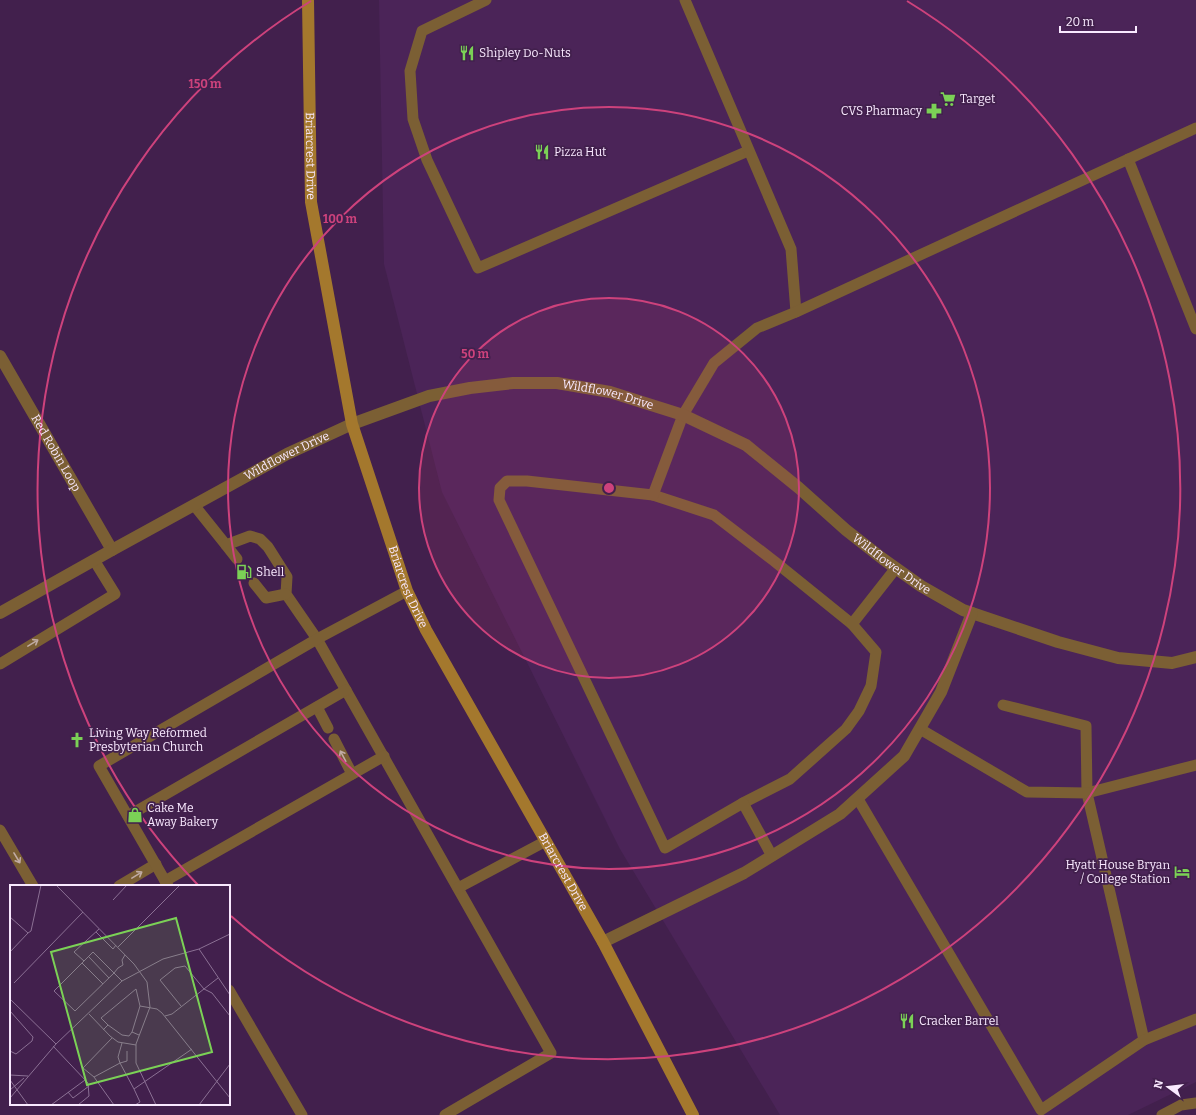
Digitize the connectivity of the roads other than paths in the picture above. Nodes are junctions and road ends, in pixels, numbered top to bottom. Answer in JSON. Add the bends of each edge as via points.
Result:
{"nodes":[{"id":1,"x":308,"y":0,"type":"edge"},
{"id":2,"x":486,"y":0,"type":"edge"},
{"id":3,"x":685,"y":0,"type":"edge"},
{"id":4,"x":1196,"y":128,"type":"edge"},
{"id":5,"x":748,"y":151,"type":"junction"},
{"id":6,"x":1128,"y":159,"type":"junction"},
{"id":7,"x":796,"y":312,"type":"junction"},
{"id":8,"x":1196,"y":329,"type":"edge"},
{"id":9,"x":0,"y":356,"type":"edge"},
{"id":10,"x":683,"y":415,"type":"junction"},
{"id":11,"x":352,"y":424,"type":"junction"},
{"id":12,"x":653,"y":495,"type":"junction"},
{"id":13,"x":194,"y":505,"type":"junction"},
{"id":14,"x":226,"y":545,"type":"junction"},
{"id":15,"x":112,"y":550,"type":"junction"},
{"id":16,"x":237,"y":559,"type":"dead end"},
{"id":17,"x":94,"y":560,"type":"junction"},
{"id":18,"x":896,"y":568,"type":"junction"},
{"id":19,"x":254,"y":583,"type":"dead end"},
{"id":20,"x":407,"y":591,"type":"junction"},
{"id":21,"x":286,"y":594,"type":"junction"},
{"id":22,"x":0,"y":613,"type":"edge"},
{"id":23,"x":972,"y":613,"type":"junction"},
{"id":24,"x":852,"y":624,"type":"junction"},
{"id":25,"x":318,"y":639,"type":"junction"},
{"id":26,"x":1196,"y":657,"type":"edge"},
{"id":27,"x":0,"y":664,"type":"edge"},
{"id":28,"x":346,"y":690,"type":"junction"},
{"id":29,"x":1004,"y":705,"type":"dead end"},
{"id":30,"x":317,"y":707,"type":"junction"},
{"id":31,"x":328,"y":728,"type":"dead end"},
{"id":32,"x":920,"y":729,"type":"junction"},
{"id":33,"x":334,"y":739,"type":"dead end"},
{"id":34,"x":384,"y":756,"type":"junction"},
{"id":35,"x":1196,"y":765,"type":"edge"},
{"id":36,"x":352,"y":774,"type":"junction"},
{"id":37,"x":1087,"y":793,"type":"junction"},
{"id":38,"x":858,"y":799,"type":"junction"},
{"id":39,"x":742,"y":803,"type":"junction"},
{"id":40,"x":128,"y":816,"type":"junction"},
{"id":41,"x":0,"y":830,"type":"edge"},
{"id":42,"x":546,"y":841,"type":"junction"},
{"id":43,"x":772,"y":856,"type":"junction"},
{"id":44,"x":156,"y":864,"type":"junction"},
{"id":45,"x":167,"y":883,"type":"edge"},
{"id":46,"x":32,"y":885,"type":"edge"},
{"id":47,"x":121,"y":885,"type":"edge"},
{"id":48,"x":458,"y":888,"type":"junction"},
{"id":49,"x":603,"y":942,"type":"junction"},
{"id":50,"x":230,"y":992,"type":"edge"},
{"id":51,"x":1196,"y":1020,"type":"edge"},
{"id":52,"x":1144,"y":1040,"type":"junction"},
{"id":53,"x":1196,"y":1103,"type":"edge"},
{"id":54,"x":302,"y":1115,"type":"edge"},
{"id":55,"x":445,"y":1115,"type":"edge"},
{"id":56,"x":694,"y":1115,"type":"edge"},
{"id":57,"x":1162,"y":1115,"type":"edge"}],
"edges":[{"from":1,"to":11,"type":"main road","name":"Briarcrest Drive","via":[[311,202]]},
{"from":2,"to":5,"type":"lane","via":[[422,31],[410,71],[413,119],[422,146],[478,268]]},
{"from":3,"to":5,"type":"lane"},
{"from":4,"to":6,"type":"lane"},
{"from":5,"to":7,"type":"lane","via":[[791,248]]},
{"from":6,"to":7,"type":"lane"},
{"from":6,"to":8,"type":"lane"},
{"from":7,"to":10,"type":"lane","via":[[757,328],[714,363]]},
{"from":9,"to":15,"type":"street","name":"Red Robin Loop"},
{"from":10,"to":11,"type":"street","name":"Wildflower Drive","via":[[610,392],[557,383],[513,383],[429,396]]},
{"from":10,"to":12,"type":"lane"},
{"from":10,"to":18,"type":"street","name":"Wildflower Drive","via":[[746,445],[846,530]]},
{"from":11,"to":13,"type":"street","name":"Wildflower Drive","via":[[287,454]]},
{"from":11,"to":20,"type":"main road","name":"Briarcrest Drive"},
{"from":12,"to":24,"type":"lane","via":[[714,515]]},
{"from":12,"to":39,"type":"lane","via":[[507,481],[500,488],[499,500],[665,848]]},
{"from":13,"to":14,"type":"lane"},
{"from":13,"to":15,"type":"street","name":"Wildflower Drive"},
{"from":14,"to":16,"type":"lane"},
{"from":14,"to":21,"type":"lane","via":[[250,536],[260,539],[288,577]]},
{"from":15,"to":17,"type":"street","name":"Wildflower Drive"},
{"from":17,"to":22,"type":"street","name":"Wildflower Drive"},
{"from":27,"to":17,"type":"lane","one_way":true,"via":[[116,594]]},
{"from":18,"to":23,"type":"street","name":"Wildflower Drive","via":[[921,586]]},
{"from":18,"to":24,"type":"lane"},
{"from":19,"to":21,"type":"lane","via":[[266,598]]},
{"from":20,"to":25,"type":"lane"},
{"from":20,"to":42,"type":"main road","name":"Briarcrest Drive","via":[[426,630]]},
{"from":21,"to":25,"type":"lane"},
{"from":23,"to":26,"type":"street","name":"Wildflower Drive","via":[[1058,642],[1118,658],[1172,663]]},
{"from":23,"to":32,"type":"street","via":[[941,692]]},
{"from":24,"to":39,"type":"lane","via":[[876,652],[871,686],[859,711],[846,729],[790,780]]},
{"from":25,"to":28,"type":"lane"},
{"from":25,"to":40,"type":"lane","via":[[99,766]]},
{"from":28,"to":30,"type":"lane"},
{"from":28,"to":34,"type":"lane"},
{"from":29,"to":37,"type":"lane","via":[[1086,726]]},
{"from":30,"to":31,"type":"lane"},
{"from":30,"to":40,"type":"lane"},
{"from":32,"to":37,"type":"lane","via":[[1027,792]]},
{"from":32,"to":38,"type":"street","via":[[904,756]]},
{"from":36,"to":33,"type":"lane","one_way":true},
{"from":34,"to":36,"type":"lane"},
{"from":34,"to":48,"type":"lane"},
{"from":35,"to":37,"type":"lane"},
{"from":36,"to":45,"type":"lane"},
{"from":37,"to":52,"type":"lane"},
{"from":38,"to":43,"type":"street","via":[[840,814]]},
{"from":38,"to":52,"type":"lane","via":[[1041,1110]]},
{"from":39,"to":43,"type":"lane"},
{"from":40,"to":44,"type":"lane"},
{"from":41,"to":46,"type":"lane","one_way":true},
{"from":42,"to":48,"type":"lane"},
{"from":42,"to":49,"type":"main road","name":"Briarcrest Drive"},
{"from":43,"to":49,"type":"street"},
{"from":44,"to":45,"type":"lane"},
{"from":47,"to":44,"type":"lane","one_way":true},
{"from":48,"to":55,"type":"lane","via":[[551,1053]]},
{"from":49,"to":56,"type":"main road","name":"Briarcrest Drive"},
{"from":50,"to":54,"type":"lane"},
{"from":51,"to":52,"type":"lane"},
{"from":53,"to":57,"type":"lane","via":[[1181,1105]]}]}
